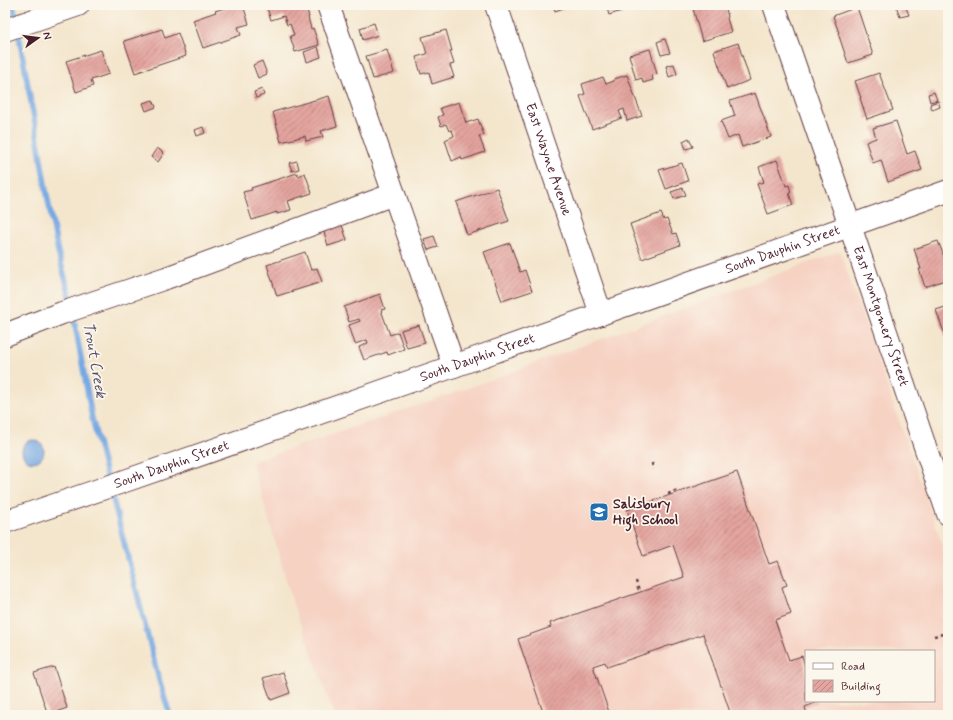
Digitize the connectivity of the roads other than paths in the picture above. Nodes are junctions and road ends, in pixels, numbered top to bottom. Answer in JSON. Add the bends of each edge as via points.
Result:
{"nodes":[{"id":1,"x":78,"y":5,"type":"edge"},
{"id":2,"x":328,"y":5,"type":"edge"},
{"id":3,"x":496,"y":5,"type":"edge"},
{"id":4,"x":774,"y":5,"type":"edge"},
{"id":5,"x":5,"y":30,"type":"edge"},
{"id":6,"x":948,"y":191,"type":"edge"},
{"id":7,"x":394,"y":194,"type":"junction"},
{"id":8,"x":850,"y":226,"type":"junction"},
{"id":9,"x":601,"y":314,"type":"junction"},
{"id":10,"x":5,"y":335,"type":"edge"},
{"id":11,"x":454,"y":366,"type":"junction"},
{"id":12,"x":948,"y":514,"type":"edge"},
{"id":13,"x":5,"y":522,"type":"edge"}],
"edges":[{"from":1,"to":5,"type":"street"},
{"from":2,"to":7,"type":"street"},
{"from":3,"to":9,"type":"street","name":"East Wayne Avenue"},
{"from":4,"to":8,"type":"street","name":"East Montgomery Street"},
{"from":6,"to":8,"type":"street","name":"South Dauphin Street"},
{"from":7,"to":10,"type":"street"},
{"from":7,"to":11,"type":"street"},
{"from":8,"to":9,"type":"street","name":"South Dauphin Street"},
{"from":8,"to":12,"type":"street","name":"East Montgomery Street"},
{"from":9,"to":11,"type":"street","name":"South Dauphin Street"},
{"from":11,"to":13,"type":"street","name":"South Dauphin Street"}]}
